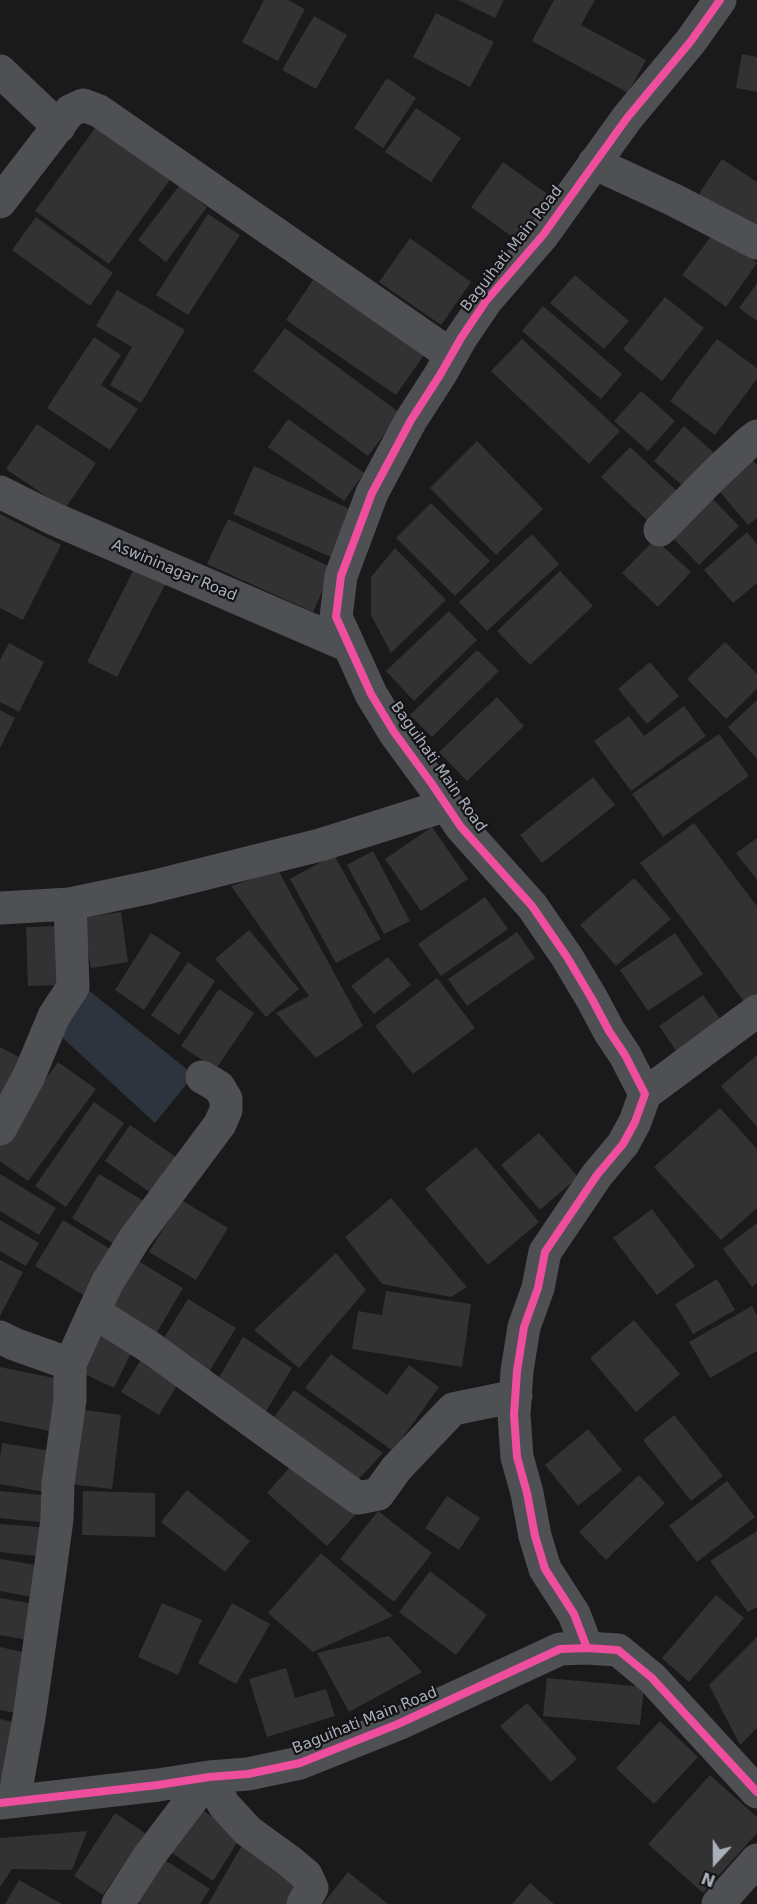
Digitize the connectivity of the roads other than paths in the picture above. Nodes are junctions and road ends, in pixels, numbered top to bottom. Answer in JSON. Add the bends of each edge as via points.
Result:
{"nodes":[{"id":1,"x":720,"y":0,"type":"edge"},
{"id":2,"x":0,"y":71,"type":"edge"},
{"id":3,"x":59,"y":127,"type":"junction"},
{"id":4,"x":594,"y":163,"type":"junction"},
{"id":5,"x":0,"y":202,"type":"edge"},
{"id":6,"x":757,"y":243,"type":"edge"},
{"id":7,"x":451,"y":356,"type":"junction"},
{"id":8,"x":757,"y":436,"type":"edge"},
{"id":9,"x":0,"y":492,"type":"edge"},
{"id":10,"x":660,"y":530,"type":"dead end"},
{"id":11,"x":349,"y":646,"type":"junction"},
{"id":12,"x":447,"y":805,"type":"junction"},
{"id":13,"x":70,"y":904,"type":"junction"},
{"id":14,"x":0,"y":908,"type":"edge"},
{"id":15,"x":757,"y":1011,"type":"edge"},
{"id":16,"x":202,"y":1077,"type":"dead end"},
{"id":17,"x":645,"y":1094,"type":"junction"},
{"id":18,"x":0,"y":1130,"type":"edge"},
{"id":19,"x":94,"y":1312,"type":"junction"},
{"id":20,"x":0,"y":1337,"type":"edge"},
{"id":21,"x":70,"y":1364,"type":"junction"},
{"id":22,"x":516,"y":1396,"type":"junction"},
{"id":23,"x":587,"y":1648,"type":"junction"},
{"id":24,"x":209,"y":1777,"type":"junction"},
{"id":25,"x":757,"y":1792,"type":"edge"},
{"id":26,"x":7,"y":1801,"type":"edge"},
{"id":27,"x":757,"y":1860,"type":"edge"},
{"id":28,"x":118,"y":1904,"type":"edge"},
{"id":29,"x":303,"y":1904,"type":"edge"},
{"id":30,"x":718,"y":1904,"type":"edge"}],
"edges":[{"from":1,"to":4,"type":"street","name":"Baguihati Main Road"},
{"from":2,"to":3,"type":"street"},
{"from":3,"to":5,"type":"street"},
{"from":3,"to":7,"type":"street","via":[[70,111],[83,105],[99,111]]},
{"from":4,"to":6,"type":"street"},
{"from":4,"to":7,"type":"street","name":"Baguihati Main Road","via":[[543,235],[486,302]]},
{"from":7,"to":11,"type":"street","name":"Baguihati Main Road","via":[[372,493],[341,576],[336,617]]},
{"from":8,"to":10,"type":"street"},
{"from":9,"to":11,"type":"street","name":"Aswininagar Road"},
{"from":11,"to":12,"type":"street","name":"Baguihati Main Road","via":[[370,694]]},
{"from":12,"to":13,"type":"street","via":[[320,845]]},
{"from":12,"to":17,"type":"street","name":"Baguihati Main Road","via":[[461,827],[532,906],[567,957]]},
{"from":13,"to":14,"type":"street"},
{"from":13,"to":18,"type":"street","via":[[73,987],[54,1016],[29,1076]]},
{"from":15,"to":17,"type":"street"},
{"from":16,"to":19,"type":"street","via":[[219,1087],[226,1099],[220,1124],[135,1238],[106,1283]]},
{"from":17,"to":22,"type":"street","via":[[623,1144],[545,1252],[524,1327]]},
{"from":19,"to":21,"type":"street"},
{"from":19,"to":22,"type":"street","via":[[151,1348],[358,1498],[378,1494],[396,1469],[453,1409]]},
{"from":20,"to":21,"type":"street"},
{"from":21,"to":26,"type":"street","via":[[70,1400],[53,1550],[29,1718]]},
{"from":22,"to":23,"type":"street","via":[[517,1456],[535,1536],[545,1569],[574,1614]]},
{"from":23,"to":24,"type":"street","name":"Baguihati Main Road","via":[[560,1649],[398,1724],[300,1763]]},
{"from":23,"to":25,"type":"street","name":"Baguihati Main Road","via":[[618,1650],[652,1678]]},
{"from":24,"to":26,"type":"street","name":"Baguihati Main Road"},
{"from":24,"to":28,"type":"street"},
{"from":24,"to":29,"type":"street","via":[[224,1805],[248,1831],[306,1875],[312,1888]]},
{"from":27,"to":30,"type":"street"}]}
